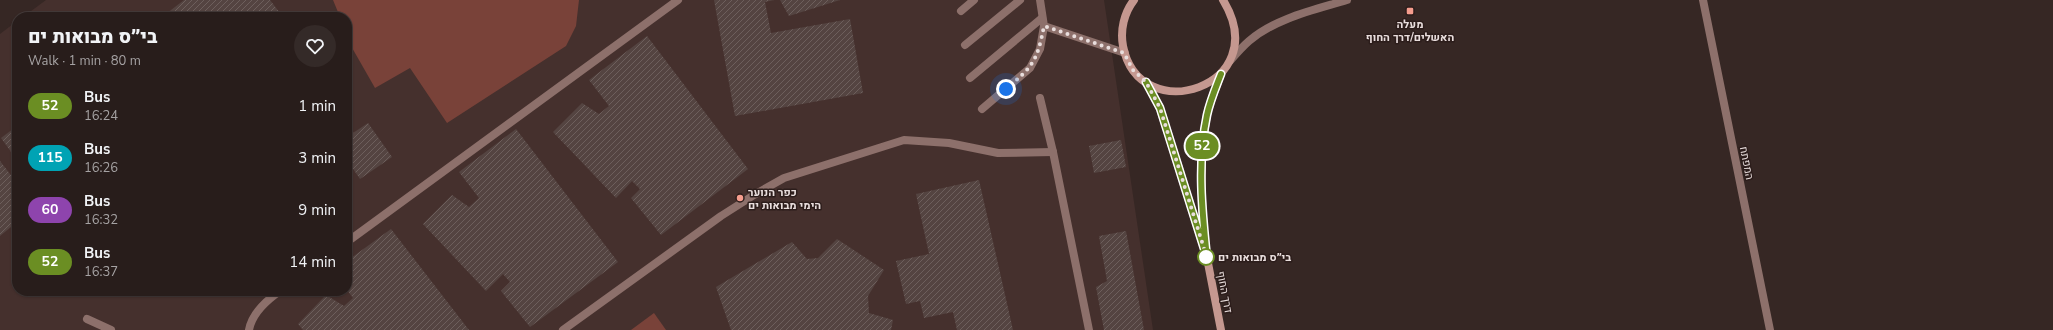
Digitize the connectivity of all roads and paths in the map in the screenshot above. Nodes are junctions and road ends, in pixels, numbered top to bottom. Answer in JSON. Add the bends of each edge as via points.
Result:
{"nodes":[{"id":1,"x":678,"y":0,"type":"edge"},
{"id":2,"x":974,"y":0,"type":"edge"},
{"id":3,"x":1020,"y":0,"type":"edge"},
{"id":4,"x":1040,"y":0,"type":"edge"},
{"id":5,"x":1134,"y":0,"type":"edge"},
{"id":6,"x":1223,"y":0,"type":"edge"},
{"id":7,"x":1347,"y":0,"type":"edge"},
{"id":8,"x":1703,"y":0,"type":"edge"},
{"id":9,"x":961,"y":11,"type":"dead end"},
{"id":10,"x":1043,"y":22,"type":"junction"},
{"id":11,"x":965,"y":44,"type":"dead end"},
{"id":12,"x":1124,"y":53,"type":"junction"},
{"id":13,"x":1229,"y":62,"type":"junction"},
{"id":14,"x":1221,"y":74,"type":"junction"},
{"id":15,"x":970,"y":78,"type":"dead end"},
{"id":16,"x":1146,"y":82,"type":"junction"},
{"id":17,"x":1040,"y":98,"type":"dead end"},
{"id":18,"x":982,"y":109,"type":"dead end"},
{"id":19,"x":1053,"y":152,"type":"junction"},
{"id":20,"x":352,"y":238,"type":"edge"},
{"id":21,"x":1207,"y":258,"type":"junction"},
{"id":22,"x":274,"y":296,"type":"edge"},
{"id":23,"x":87,"y":319,"type":"dead end"},
{"id":24,"x":111,"y":330,"type":"edge"},
{"id":25,"x":249,"y":330,"type":"edge"},
{"id":26,"x":563,"y":330,"type":"edge"},
{"id":27,"x":1089,"y":330,"type":"edge"},
{"id":28,"x":1221,"y":330,"type":"edge"},
{"id":29,"x":1770,"y":330,"type":"edge"}],
"edges":[{"from":1,"to":20,"type":"street"},
{"from":2,"to":9,"type":"street"},
{"from":3,"to":11,"type":"street"},
{"from":4,"to":10,"type":"street"},
{"from":5,"to":12,"type":"main road","via":[[1124,17],[1121,36]]},
{"from":6,"to":13,"type":"main road","via":[[1232,15],[1235,30]]},
{"from":7,"to":13,"type":"street","via":[[1293,16],[1268,28],[1249,41]]},
{"from":8,"to":29,"type":"street","name":"המפתח"},
{"from":10,"to":12,"type":"street"},
{"from":10,"to":15,"type":"street"},
{"from":10,"to":18,"type":"street","via":[[1040,50],[1030,68]]},
{"from":12,"to":16,"type":"main road","via":[[1133,70]]},
{"from":13,"to":14,"type":"main road"},
{"from":14,"to":16,"type":"main road","via":[[1196,90],[1181,92],[1163,90]]},
{"from":14,"to":21,"type":"main road","name":"דרך החוף","via":[[1207,114],[1202,150],[1202,204]]},
{"from":16,"to":21,"type":"main road","name":"דרך החוף","via":[[1160,108]]},
{"from":17,"to":19,"type":"street"},
{"from":19,"to":26,"type":"street","via":[[998,153],[949,143],[904,140],[784,178],[721,216]]},
{"from":19,"to":27,"type":"street"},
{"from":21,"to":28,"type":"main road","name":"דרך החוף"},
{"from":22,"to":25,"type":"street","via":[[250,323]]},
{"from":23,"to":24,"type":"street"}]}
